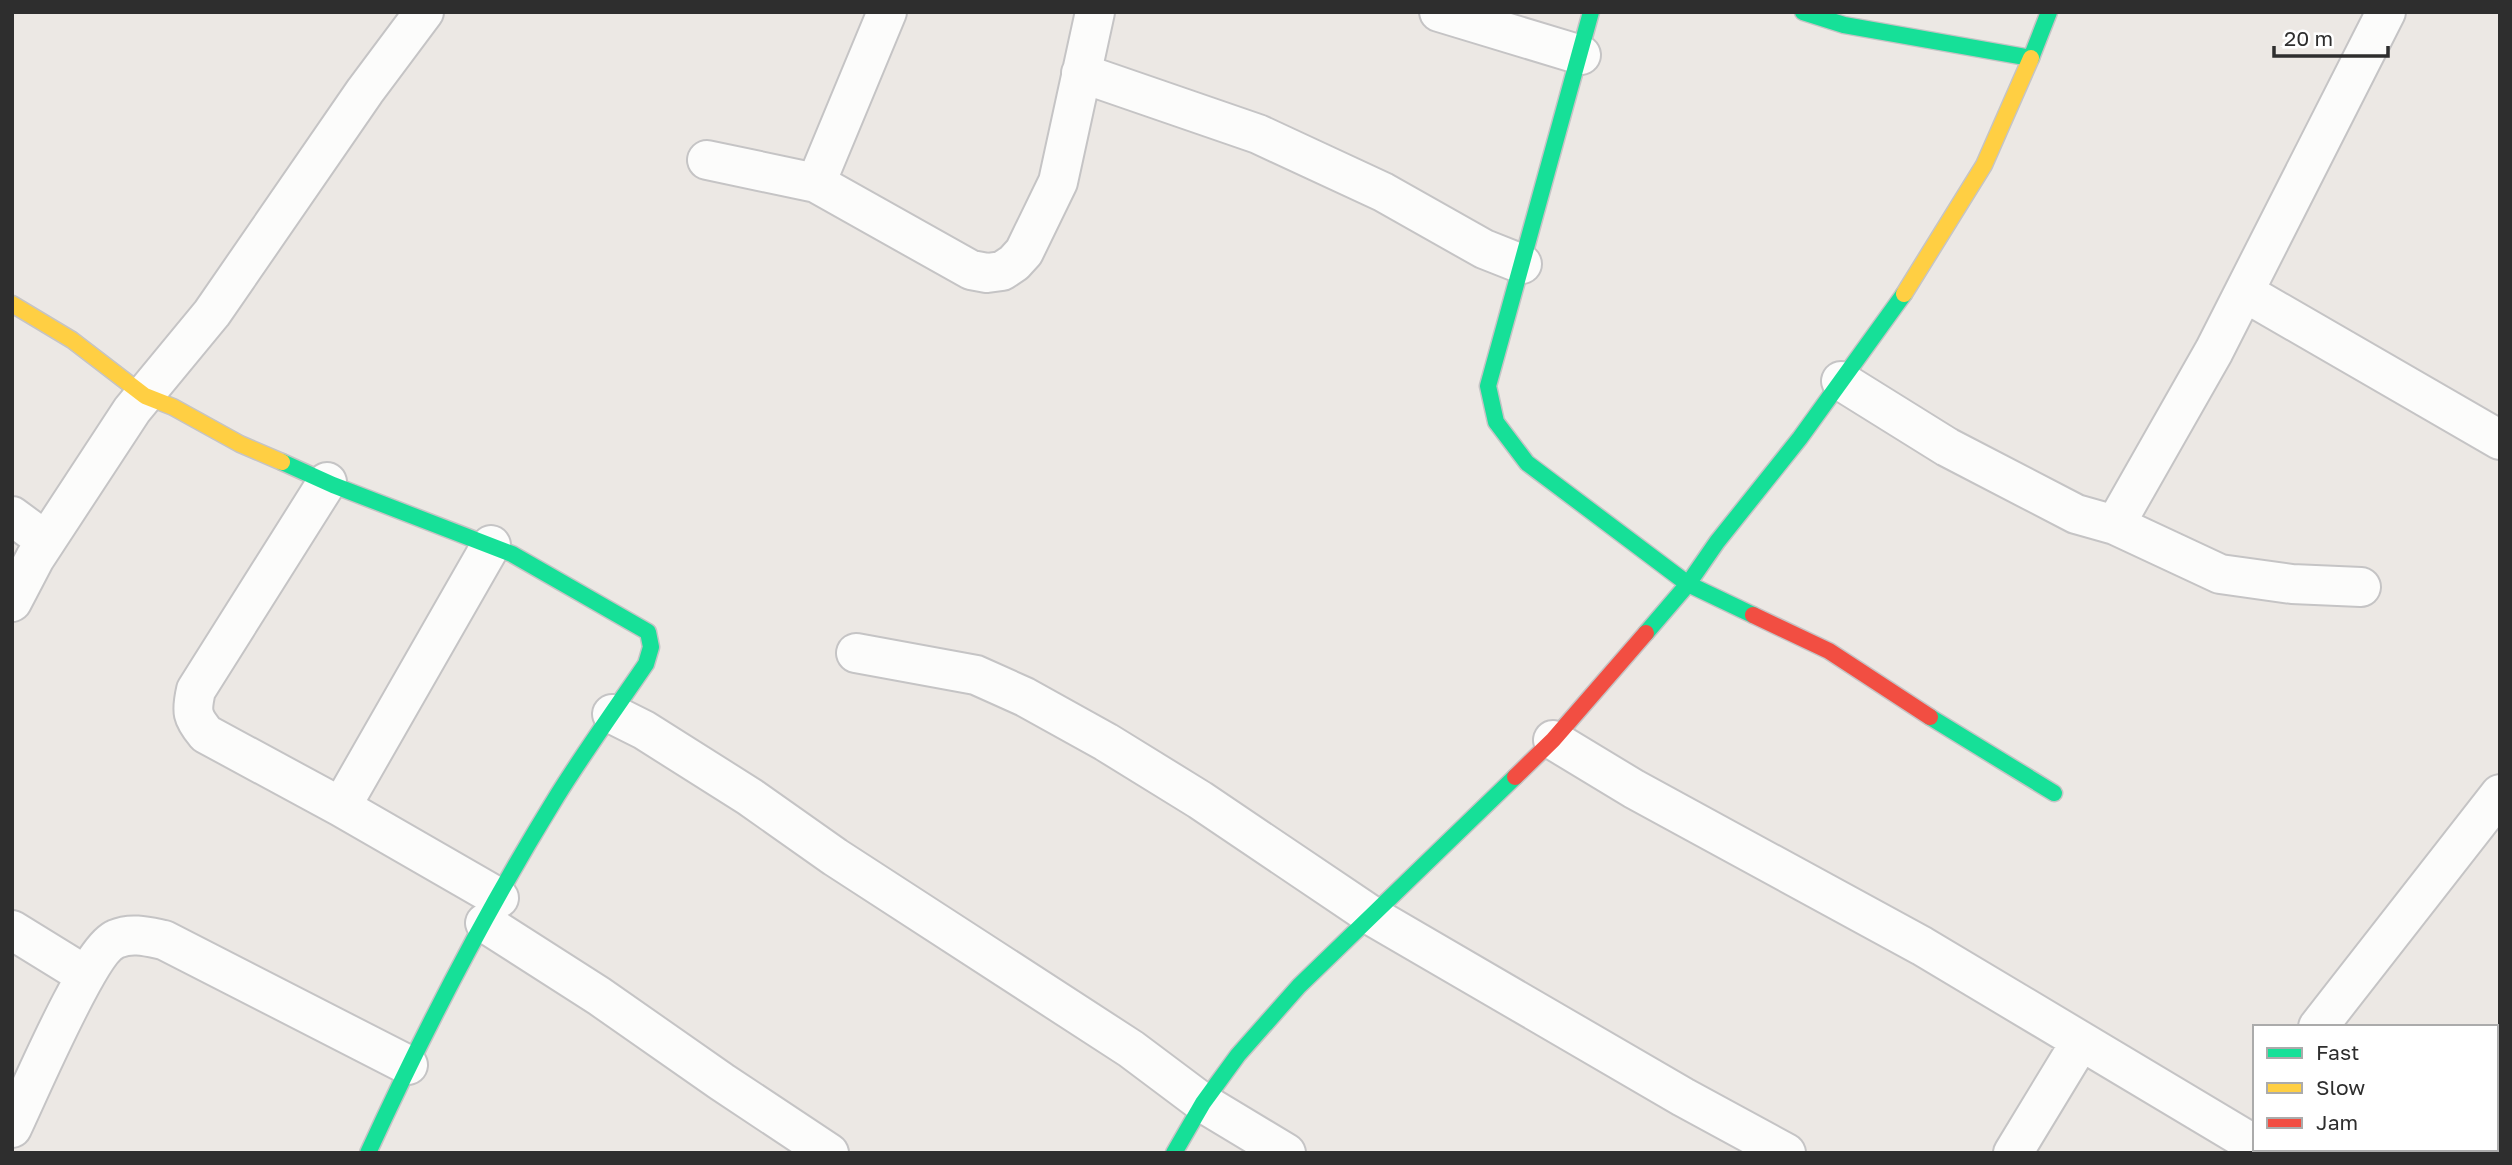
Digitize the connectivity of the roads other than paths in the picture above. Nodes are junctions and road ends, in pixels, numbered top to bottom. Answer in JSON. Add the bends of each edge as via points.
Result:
{"nodes":[{"id":1,"x":424,"y":12,"type":"edge"},
{"id":2,"x":887,"y":12,"type":"edge"},
{"id":3,"x":1095,"y":12,"type":"edge"},
{"id":4,"x":1439,"y":12,"type":"edge"},
{"id":5,"x":1591,"y":12,"type":"edge"},
{"id":6,"x":1803,"y":12,"type":"edge"},
{"id":7,"x":2049,"y":12,"type":"edge"},
{"id":8,"x":2386,"y":12,"type":"edge"},
{"id":9,"x":1581,"y":55,"type":"junction"},
{"id":10,"x":2031,"y":58,"type":"junction"},
{"id":11,"x":1081,"y":73,"type":"junction"},
{"id":12,"x":708,"y":160,"type":"dead end"},
{"id":13,"x":816,"y":183,"type":"junction"},
{"id":14,"x":1522,"y":264,"type":"junction"},
{"id":15,"x":2244,"y":292,"type":"junction"},
{"id":16,"x":12,"y":304,"type":"edge"},
{"id":17,"x":1841,"y":381,"type":"junction"},
{"id":18,"x":145,"y":396,"type":"junction"},
{"id":19,"x":2500,"y":440,"type":"edge"},
{"id":20,"x":327,"y":482,"type":"junction"},
{"id":21,"x":12,"y":516,"type":"edge"},
{"id":22,"x":2115,"y":526,"type":"junction"},
{"id":23,"x":47,"y":541,"type":"junction"},
{"id":24,"x":491,"y":545,"type":"junction"},
{"id":25,"x":1688,"y":584,"type":"junction"},
{"id":26,"x":2361,"y":587,"type":"dead end"},
{"id":27,"x":12,"y":601,"type":"edge"},
{"id":28,"x":856,"y":653,"type":"dead end"},
{"id":29,"x":612,"y":714,"type":"junction"},
{"id":30,"x":1553,"y":740,"type":"junction"},
{"id":31,"x":2054,"y":793,"type":"dead end"},
{"id":32,"x":2500,"y":794,"type":"edge"},
{"id":33,"x":341,"y":807,"type":"junction"},
{"id":34,"x":492,"y":910,"type":"junction"},
{"id":35,"x":1372,"y":916,"type":"junction"},
{"id":36,"x":12,"y":930,"type":"edge"},
{"id":37,"x":85,"y":975,"type":"junction"},
{"id":38,"x":2320,"y":1025,"type":"edge"},
{"id":39,"x":2081,"y":1041,"type":"junction"},
{"id":40,"x":408,"y":1065,"type":"junction"},
{"id":41,"x":1203,"y":1103,"type":"junction"},
{"id":42,"x":12,"y":1128,"type":"edge"},
{"id":43,"x":2252,"y":1133,"type":"edge"},
{"id":44,"x":368,"y":1153,"type":"edge"},
{"id":45,"x":829,"y":1153,"type":"edge"},
{"id":46,"x":1174,"y":1153,"type":"edge"},
{"id":47,"x":1286,"y":1153,"type":"edge"},
{"id":48,"x":1786,"y":1153,"type":"edge"},
{"id":49,"x":2013,"y":1153,"type":"edge"}],
"edges":[{"from":1,"to":18,"type":"street","via":[[212,313]]},
{"from":2,"to":13,"type":"street"},
{"from":3,"to":11,"type":"street"},
{"from":4,"to":9,"type":"street"},
{"from":5,"to":9,"type":"street"},
{"from":6,"to":10,"type":"street","via":[[1844,25]]},
{"from":7,"to":10,"type":"street"},
{"from":8,"to":15,"type":"street"},
{"from":9,"to":14,"type":"street"},
{"from":10,"to":17,"type":"street","via":[[1984,164],[1919,272]]},
{"from":11,"to":13,"type":"street","via":[[1058,182],[1024,252],[1002,271],[971,270]]},
{"from":11,"to":14,"type":"street","via":[[1258,134]]},
{"from":12,"to":13,"type":"street"},
{"from":14,"to":25,"type":"street","via":[[1488,386],[1496,422],[1527,463]]},
{"from":15,"to":19,"type":"street"},
{"from":15,"to":22,"type":"street"},
{"from":16,"to":18,"type":"street","via":[[72,340]]},
{"from":17,"to":22,"type":"street","via":[[1947,447],[2076,514]]},
{"from":17,"to":25,"type":"street"},
{"from":18,"to":20,"type":"street"},
{"from":18,"to":23,"type":"street"},
{"from":20,"to":24,"type":"street"},
{"from":20,"to":33,"type":"street","via":[[196,690],[192,708],[206,734]]},
{"from":21,"to":23,"type":"street"},
{"from":22,"to":26,"type":"street","via":[[2220,574]]},
{"from":23,"to":27,"type":"street"},
{"from":24,"to":29,"type":"street","via":[[648,632],[651,647],[646,664]]},
{"from":24,"to":33,"type":"street"},
{"from":25,"to":30,"type":"street"},
{"from":25,"to":31,"type":"street","via":[[1829,651]]},
{"from":28,"to":35,"type":"street","via":[[976,675],[1025,697],[1200,800]]},
{"from":29,"to":34,"type":"street"},
{"from":29,"to":41,"type":"street","via":[[739,790],[1131,1049]]},
{"from":30,"to":35,"type":"street"},
{"from":30,"to":39,"type":"street","via":[[1922,946]]},
{"from":32,"to":38,"type":"street"},
{"from":33,"to":34,"type":"street"},
{"from":34,"to":40,"type":"street"},
{"from":34,"to":45,"type":"street","via":[[599,996]]},
{"from":35,"to":41,"type":"street","via":[[1299,986]]},
{"from":35,"to":48,"type":"street"},
{"from":36,"to":37,"type":"street"},
{"from":37,"to":40,"type":"street","via":[[101,951],[116,939],[141,935],[164,940]]},
{"from":37,"to":42,"type":"street"},
{"from":39,"to":43,"type":"street"},
{"from":39,"to":49,"type":"street"},
{"from":40,"to":44,"type":"street"},
{"from":41,"to":46,"type":"street"},
{"from":41,"to":47,"type":"street"}]}
